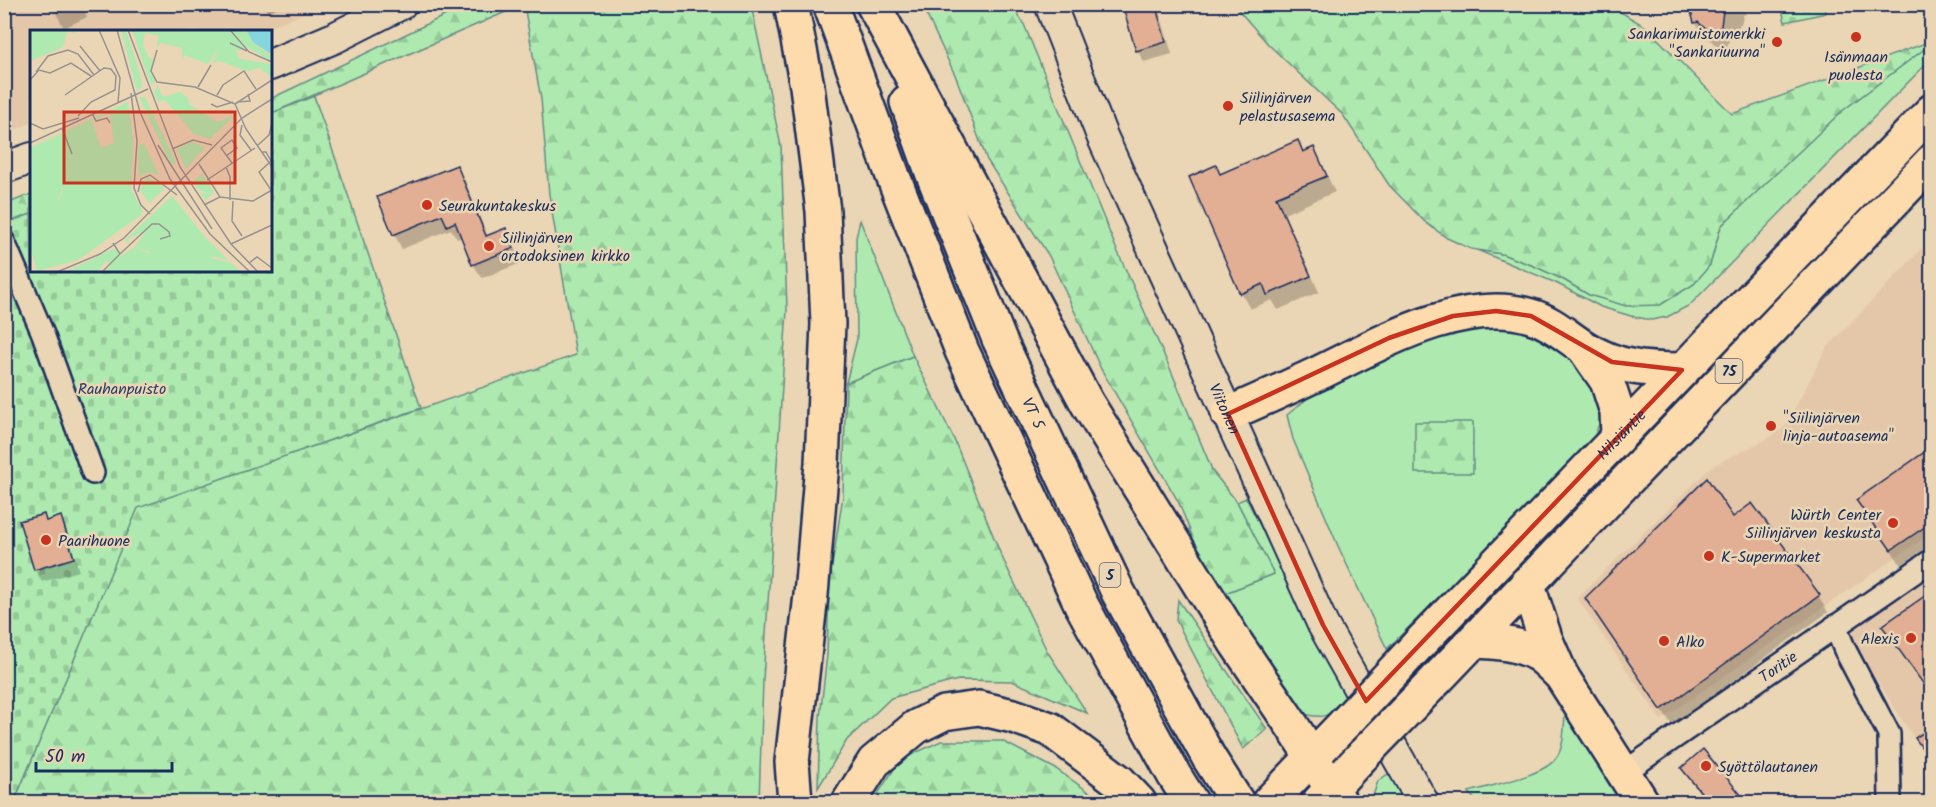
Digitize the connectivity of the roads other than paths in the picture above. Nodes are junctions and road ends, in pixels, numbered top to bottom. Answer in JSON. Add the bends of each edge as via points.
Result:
{"nodes":[{"id":1,"x":401,"y":4,"type":"edge"},
{"id":2,"x":791,"y":4,"type":"edge"},
{"id":3,"x":830,"y":4,"type":"edge"},
{"id":4,"x":872,"y":4,"type":"edge"},
{"id":5,"x":1050,"y":4,"type":"edge"},
{"id":6,"x":272,"y":63,"type":"edge"},
{"id":7,"x":1932,"y":111,"type":"edge"},
{"id":8,"x":30,"y":159,"type":"edge"},
{"id":9,"x":1932,"y":161,"type":"edge"},
{"id":10,"x":4,"y":168,"type":"edge"},
{"id":11,"x":4,"y":242,"type":"edge"},
{"id":12,"x":1584,"y":348,"type":"junction"},
{"id":13,"x":1682,"y":370,"type":"junction"},
{"id":14,"x":1228,"y":414,"type":"junction"},
{"id":15,"x":1618,"y":435,"type":"junction"},
{"id":16,"x":93,"y":473,"type":"dead end"},
{"id":17,"x":1932,"y":560,"type":"edge"},
{"id":18,"x":1527,"y":583,"type":"junction"},
{"id":19,"x":1835,"y":626,"type":"junction"},
{"id":20,"x":1474,"y":640,"type":"junction"},
{"id":21,"x":1561,"y":675,"type":"junction"},
{"id":22,"x":1302,"y":768,"type":"junction"},
{"id":23,"x":1623,"y":773,"type":"junction"},
{"id":24,"x":1330,"y":798,"type":"edge"},
{"id":25,"x":795,"y":802,"type":"edge"},
{"id":26,"x":849,"y":802,"type":"edge"},
{"id":27,"x":1139,"y":802,"type":"edge"},
{"id":28,"x":1191,"y":802,"type":"edge"},
{"id":29,"x":1237,"y":802,"type":"edge"},
{"id":30,"x":1269,"y":802,"type":"edge"},
{"id":31,"x":1423,"y":802,"type":"edge"},
{"id":32,"x":1642,"y":802,"type":"edge"},
{"id":33,"x":1890,"y":802,"type":"edge"}],
"edges":[{"from":1,"to":6,"type":"main road"},
{"from":2,"to":25,"type":"main road","via":[[807,86],[823,211],[828,324],[811,595],[792,762]]},
{"from":3,"to":28,"type":"main road","number":"5","via":[[962,351],[1081,604]]},
{"from":4,"to":22,"type":"main road","via":[[1087,403],[1230,633]]},
{"from":4,"to":29,"type":"main road","name":"VT 5","number":"5","via":[[932,172],[999,339],[1118,592]]},
{"from":5,"to":14,"type":"main road","name":"Viitonen","via":[[1102,136]]},
{"from":7,"to":13,"type":"main road","name":"Nilsiäntie","number":"75"},
{"from":8,"to":10,"type":"main road"},
{"from":9,"to":18,"type":"main road","number":"75"},
{"from":11,"to":16,"type":"street","via":[[43,334]]},
{"from":12,"to":13,"type":"main road","via":[[1631,368]]},
{"from":12,"to":14,"type":"main road","via":[[1552,325],[1531,316],[1470,312],[1389,338]]},
{"from":12,"to":15,"type":"main road","via":[[1607,381],[1617,412]]},
{"from":13,"to":15,"type":"main road","name":"Nilsiäntie","number":"75"},
{"from":14,"to":31,"type":"main road","name":"Viitonen","via":[[1323,625]]},
{"from":15,"to":22,"type":"main road","name":"Nilsiäntie","number":"75","bridge":true},
{"from":17,"to":19,"type":"street","name":"Toritie"},
{"from":18,"to":20,"type":"main road","number":"75"},
{"from":18,"to":21,"type":"main road"},
{"from":19,"to":23,"type":"street","name":"Toritie"},
{"from":19,"to":33,"type":"street","via":[[1889,734]]},
{"from":20,"to":21,"type":"main road","via":[[1521,647],[1537,654]]},
{"from":20,"to":24,"type":"main road","number":"75","bridge":true,"via":[[1364,754]]},
{"from":21,"to":23,"type":"main road"},
{"from":22,"to":24,"type":"main road"},
{"from":22,"to":30,"type":"main road","number":"75"},
{"from":23,"to":32,"type":"main road"},
{"from":26,"to":27,"type":"main road","via":[[874,762],[916,727],[944,713],[979,708],[1050,729],[1120,782]]}]}
